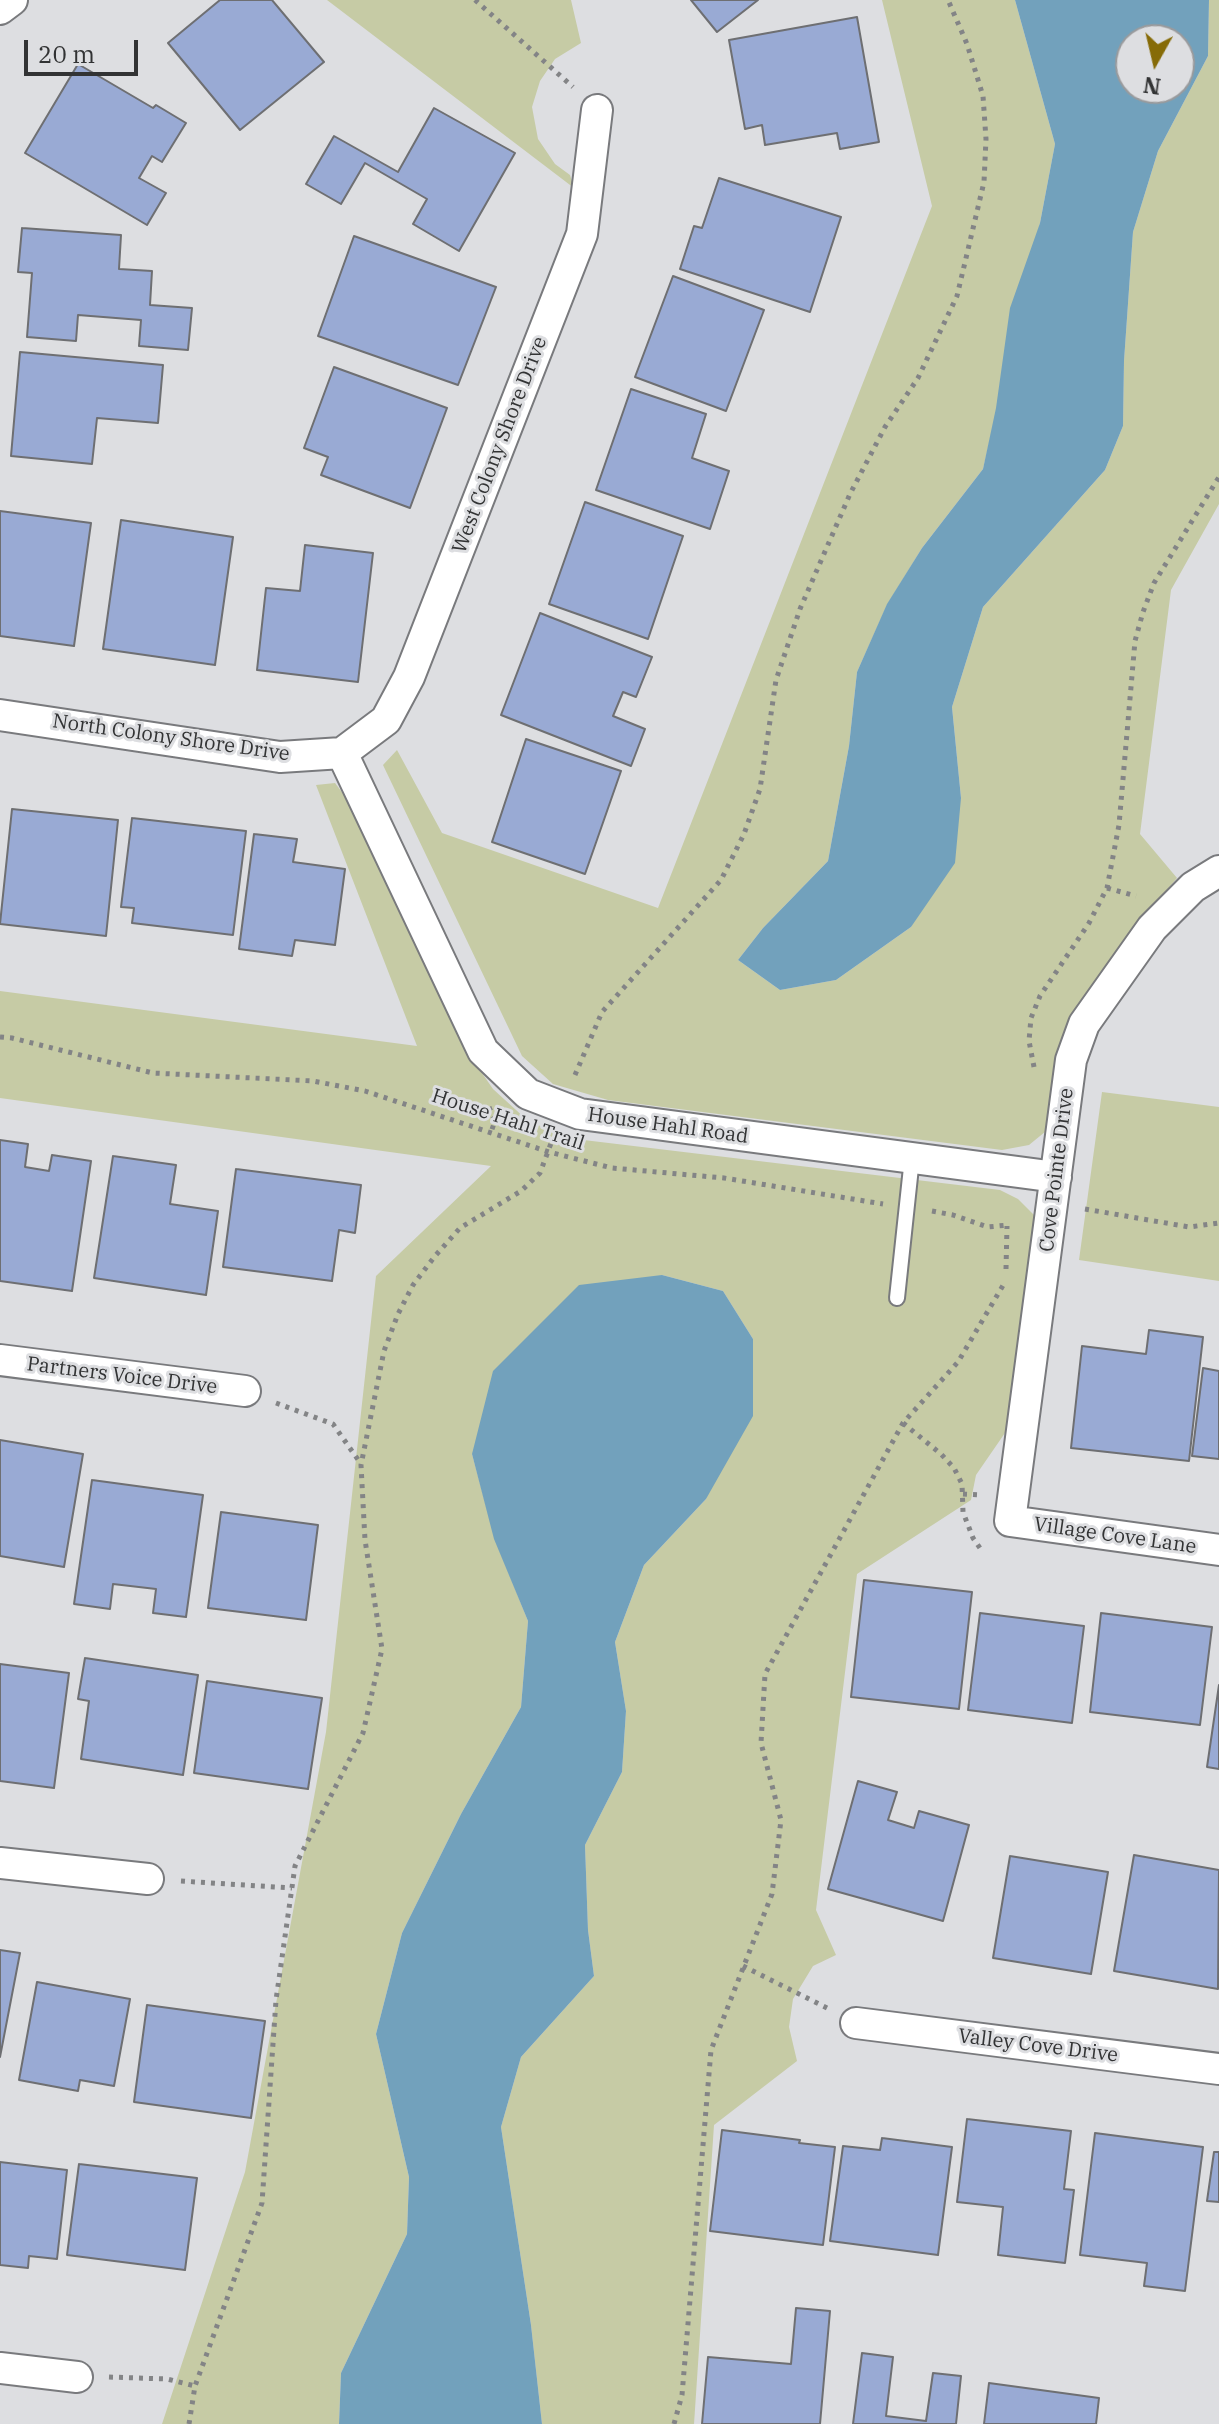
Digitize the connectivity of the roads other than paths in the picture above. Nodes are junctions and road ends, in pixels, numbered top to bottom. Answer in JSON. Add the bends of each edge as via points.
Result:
{"nodes":[{"id":1,"x":12,"y":0,"type":"edge"},
{"id":2,"x":0,"y":9,"type":"edge"},
{"id":3,"x":597,"y":110,"type":"road end"},
{"id":4,"x":0,"y":715,"type":"edge"},
{"id":5,"x":342,"y":753,"type":"junction"},
{"id":6,"x":1219,"y":871,"type":"edge"},
{"id":7,"x":912,"y":1158,"type":"junction"},
{"id":8,"x":1056,"y":1177,"type":"junction"},
{"id":9,"x":897,"y":1298,"type":"dead end"},
{"id":10,"x":0,"y":1360,"type":"edge"},
{"id":11,"x":245,"y":1391,"type":"road end"},
{"id":12,"x":1010,"y":1521,"type":"joint"},
{"id":13,"x":1219,"y":1550,"type":"edge"},
{"id":14,"x":0,"y":1863,"type":"edge"},
{"id":15,"x":148,"y":1879,"type":"road end"},
{"id":16,"x":856,"y":2023,"type":"road end"},
{"id":17,"x":1219,"y":2069,"type":"edge"},
{"id":18,"x":0,"y":2368,"type":"edge"},
{"id":19,"x":77,"y":2377,"type":"road end"}],
"edges":[{"from":1,"to":2,"type":"street"},
{"from":3,"to":5,"type":"street","name":"West Colony Shore Drive","via":[[582,234],[409,677],[386,720]]},
{"from":4,"to":5,"type":"street","name":"North Colony Shore Drive","via":[[280,757]]},
{"from":5,"to":7,"type":"street","name":"House Hahl Road","via":[[483,1051],[528,1094],[580,1114]]},
{"from":6,"to":8,"type":"street","name":"Cove Pointe Drive","via":[[1193,887],[1152,928],[1084,1024],[1071,1060]]},
{"from":7,"to":8,"type":"street","name":"House Hahl Road"},
{"from":7,"to":9,"type":"lane"},
{"from":8,"to":12,"type":"street","name":"Cove Pointe Drive"},
{"from":10,"to":11,"type":"street","name":"Partners Voice Drive"},
{"from":12,"to":13,"type":"street","name":"Village Cove Lane"},
{"from":14,"to":15,"type":"street"},
{"from":16,"to":17,"type":"street","name":"Valley Cove Drive"},
{"from":18,"to":19,"type":"street"}]}
